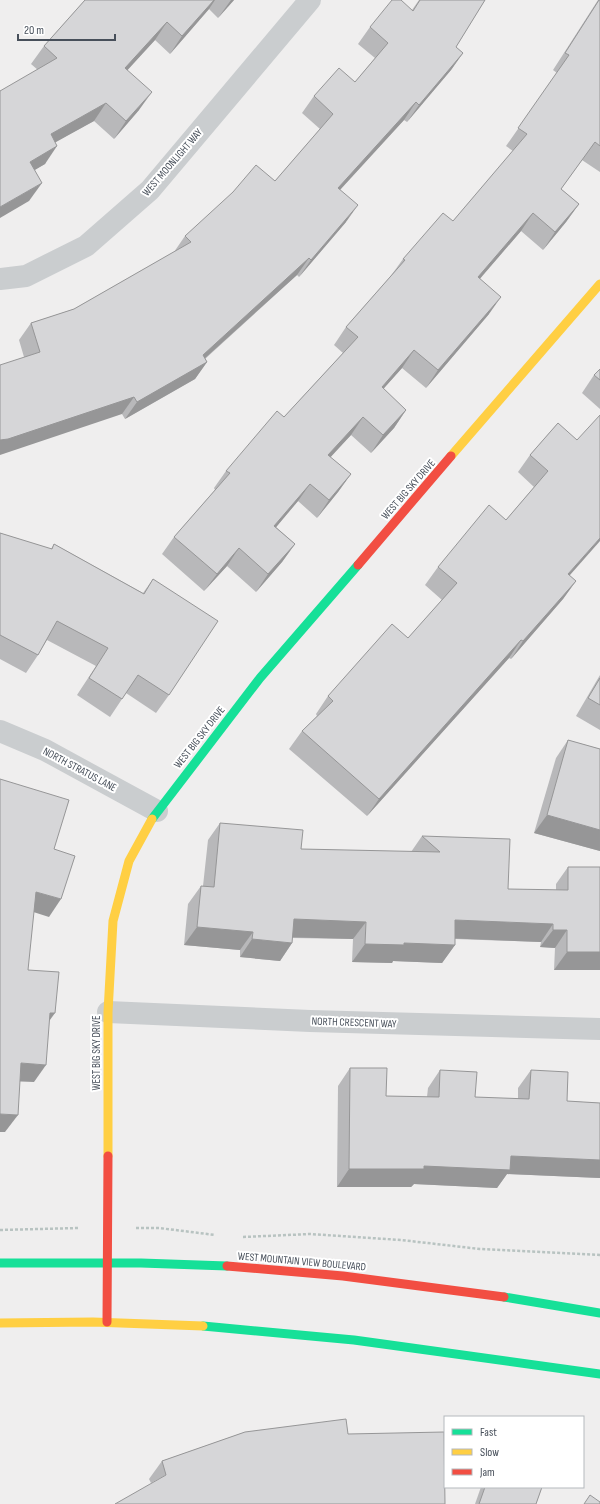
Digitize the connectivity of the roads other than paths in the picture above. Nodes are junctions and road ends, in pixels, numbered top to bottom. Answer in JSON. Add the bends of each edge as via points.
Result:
{"nodes":[{"id":1,"x":310,"y":0,"type":"edge"},
{"id":2,"x":0,"y":279,"type":"edge"},
{"id":3,"x":600,"y":284,"type":"edge"},
{"id":4,"x":0,"y":731,"type":"edge"},
{"id":5,"x":157,"y":811,"type":"junction"},
{"id":6,"x":108,"y":1012,"type":"junction"},
{"id":7,"x":600,"y":1029,"type":"edge"},
{"id":8,"x":0,"y":1263,"type":"edge"},
{"id":9,"x":108,"y":1263,"type":"junction"},
{"id":10,"x":600,"y":1313,"type":"edge"},
{"id":11,"x":107,"y":1322,"type":"junction"},
{"id":12,"x":0,"y":1323,"type":"edge"},
{"id":13,"x":600,"y":1374,"type":"edge"}],
"edges":[{"from":1,"to":2,"type":"street","name":"WEST MOONLIGHT WAY","via":[[150,190],[86,246],[26,276]]},
{"from":3,"to":5,"type":"street","name":"WEST BIG SKY DRIVE","via":[[260,678]]},
{"from":4,"to":5,"type":"street","name":"NORTH STRATUS LANE","via":[[45,750]]},
{"from":5,"to":6,"type":"street","name":"WEST BIG SKY DRIVE","via":[[129,861],[113,921]]},
{"from":6,"to":7,"type":"street","name":"NORTH CRESCENT WAY","via":[[310,1021]]},
{"from":6,"to":9,"type":"street","name":"WEST BIG SKY DRIVE"},
{"from":8,"to":9,"type":"street","name":"WEST MOUNTAIN VIEW BOULEVARD"},
{"from":9,"to":10,"type":"street","name":"WEST MOUNTAIN VIEW BOULEVARD","via":[[188,1264],[362,1277],[469,1291]]},
{"from":9,"to":11,"type":"street","name":"WEST BIG SKY DRIVE"},
{"from":11,"to":12,"type":"street"},
{"from":11,"to":13,"type":"street","via":[[204,1326],[375,1342]]}]}
